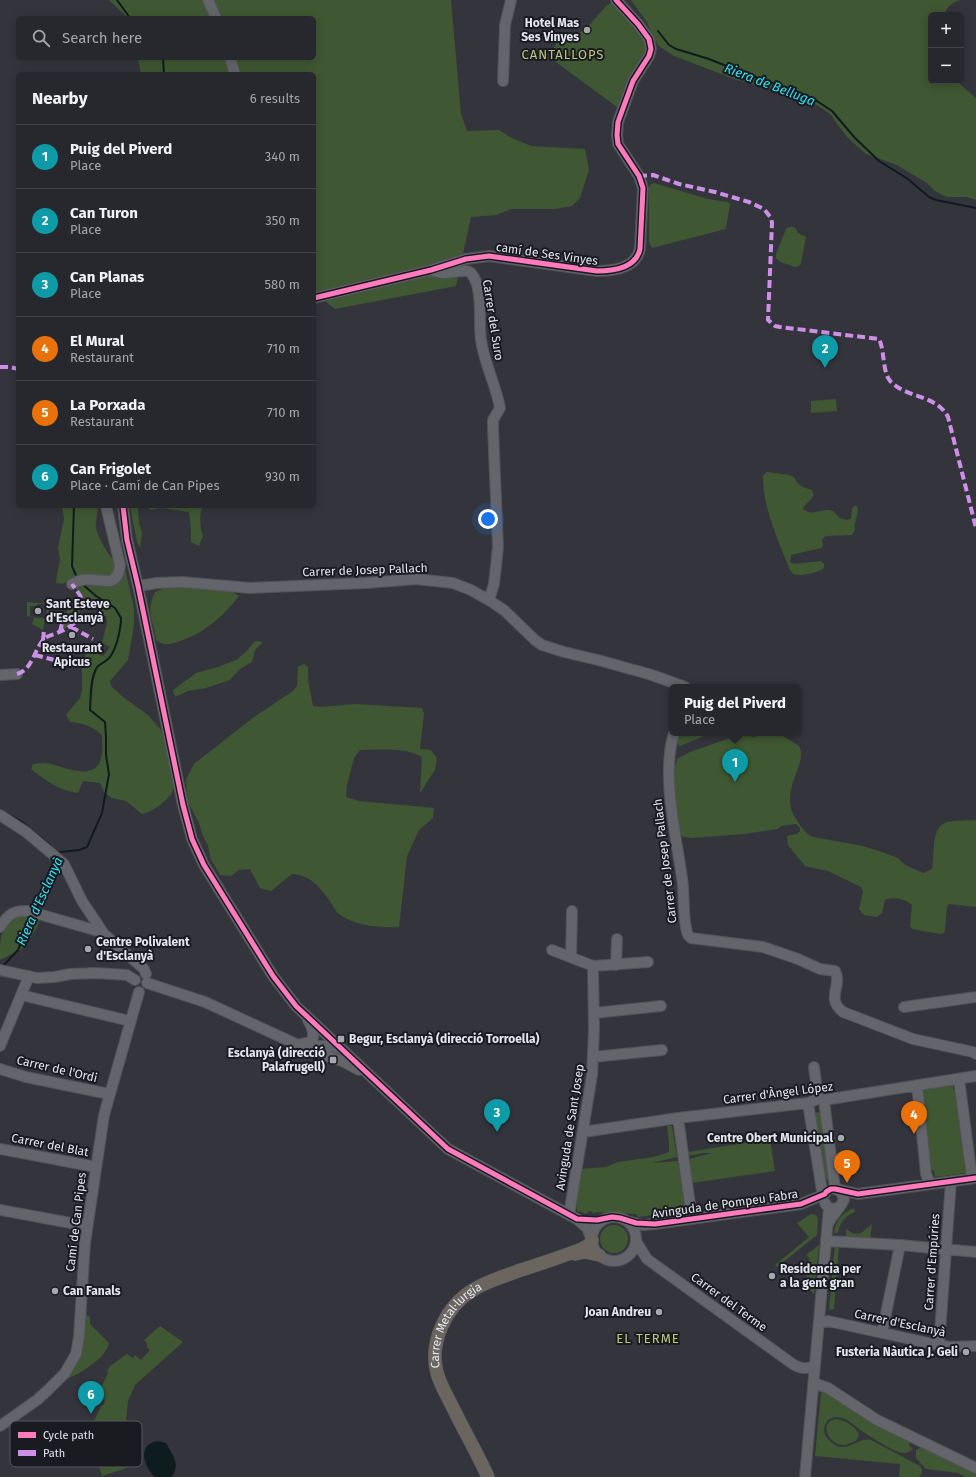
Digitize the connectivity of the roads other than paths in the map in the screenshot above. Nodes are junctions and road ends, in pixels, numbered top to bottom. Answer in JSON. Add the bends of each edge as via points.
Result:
{"nodes":[{"id":1,"x":208,"y":0,"type":"edge"},
{"id":2,"x":511,"y":0,"type":"edge"},
{"id":3,"x":616,"y":0,"type":"edge"},
{"id":4,"x":215,"y":16,"type":"edge"},
{"id":5,"x":231,"y":60,"type":"edge"},
{"id":6,"x":234,"y":72,"type":"edge"},
{"id":7,"x":503,"y":81,"type":"dead end"},
{"id":8,"x":431,"y":270,"type":"junction"},
{"id":9,"x":316,"y":298,"type":"edge"},
{"id":10,"x":106,"y":508,"type":"edge"},
{"id":11,"x":123,"y":508,"type":"edge"},
{"id":12,"x":77,"y":582,"type":"dead end"},
{"id":13,"x":138,"y":586,"type":"junction"},
{"id":14,"x":489,"y":600,"type":"junction"},
{"id":15,"x":17,"y":674,"type":"dead end"},
{"id":16,"x":0,"y":675,"type":"edge"},
{"id":17,"x":677,"y":684,"type":"edge"},
{"id":18,"x":673,"y":736,"type":"edge"},
{"id":19,"x":0,"y":815,"type":"edge"},
{"id":20,"x":572,"y":911,"type":"dead end"},
{"id":21,"x":91,"y":916,"type":"junction"},
{"id":22,"x":0,"y":927,"type":"edge"},
{"id":23,"x":87,"y":928,"type":"junction"},
{"id":24,"x":104,"y":934,"type":"junction"},
{"id":25,"x":617,"y":939,"type":"dead end"},
{"id":26,"x":552,"y":950,"type":"dead end"},
{"id":27,"x":571,"y":957,"type":"junction"},
{"id":28,"x":648,"y":962,"type":"dead end"},
{"id":29,"x":616,"y":965,"type":"junction"},
{"id":30,"x":593,"y":966,"type":"junction"},
{"id":31,"x":2,"y":970,"type":"edge"},
{"id":32,"x":29,"y":976,"type":"junction"},
{"id":33,"x":142,"y":982,"type":"junction"},
{"id":34,"x":21,"y":995,"type":"junction"},
{"id":35,"x":976,"y":997,"type":"edge"},
{"id":36,"x":661,"y":1006,"type":"dead end"},
{"id":37,"x":904,"y":1007,"type":"dead end"},
{"id":38,"x":594,"y":1013,"type":"junction"},
{"id":39,"x":307,"y":1016,"type":"junction"},
{"id":40,"x":130,"y":1021,"type":"junction"},
{"id":41,"x":327,"y":1035,"type":"junction"},
{"id":42,"x":298,"y":1044,"type":"junction"},
{"id":43,"x":0,"y":1046,"type":"edge"},
{"id":44,"x":328,"y":1050,"type":"junction"},
{"id":45,"x":662,"y":1050,"type":"dead end"},
{"id":46,"x":346,"y":1052,"type":"junction"},
{"id":47,"x":976,"y":1054,"type":"edge"},
{"id":48,"x":593,"y":1057,"type":"junction"},
{"id":49,"x":814,"y":1067,"type":"dead end"},
{"id":50,"x":0,"y":1069,"type":"edge"},
{"id":51,"x":976,"y":1076,"type":"edge"},
{"id":52,"x":374,"y":1079,"type":"junction"},
{"id":53,"x":959,"y":1079,"type":"junction"},
{"id":54,"x":916,"y":1085,"type":"junction"},
{"id":55,"x":109,"y":1094,"type":"junction"},
{"id":56,"x":821,"y":1100,"type":"junction"},
{"id":57,"x":808,"y":1103,"type":"junction"},
{"id":58,"x":678,"y":1118,"type":"junction"},
{"id":59,"x":583,"y":1132,"type":"junction"},
{"id":60,"x":0,"y":1149,"type":"edge"},
{"id":61,"x":96,"y":1167,"type":"junction"},
{"id":62,"x":974,"y":1178,"type":"edge"},
{"id":63,"x":951,"y":1181,"type":"junction"},
{"id":64,"x":930,"y":1184,"type":"junction"},
{"id":65,"x":831,"y":1191,"type":"junction"},
{"id":66,"x":858,"y":1194,"type":"junction"},
{"id":67,"x":808,"y":1202,"type":"junction"},
{"id":68,"x":841,"y":1205,"type":"junction"},
{"id":69,"x":827,"y":1206,"type":"junction"},
{"id":70,"x":0,"y":1210,"type":"edge"},
{"id":71,"x":573,"y":1217,"type":"junction"},
{"id":72,"x":604,"y":1219,"type":"junction"},
{"id":73,"x":692,"y":1219,"type":"junction"},
{"id":74,"x":627,"y":1221,"type":"junction"},
{"id":75,"x":655,"y":1224,"type":"junction"},
{"id":76,"x":828,"y":1224,"type":"junction"},
{"id":77,"x":87,"y":1226,"type":"junction"},
{"id":78,"x":636,"y":1239,"type":"junction"},
{"id":79,"x":592,"y":1240,"type":"junction"},
{"id":80,"x":827,"y":1241,"type":"junction"},
{"id":81,"x":900,"y":1245,"type":"junction"},
{"id":82,"x":947,"y":1249,"type":"junction"},
{"id":83,"x":976,"y":1252,"type":"edge"},
{"id":84,"x":599,"y":1256,"type":"junction"},
{"id":85,"x":819,"y":1323,"type":"junction"},
{"id":86,"x":882,"y":1333,"type":"junction"},
{"id":87,"x":940,"y":1346,"type":"junction"},
{"id":88,"x":976,"y":1346,"type":"edge"},
{"id":89,"x":960,"y":1347,"type":"junction"},
{"id":90,"x":976,"y":1351,"type":"edge"},
{"id":91,"x":815,"y":1366,"type":"junction"},
{"id":92,"x":814,"y":1383,"type":"junction"},
{"id":93,"x":0,"y":1426,"type":"edge"},
{"id":94,"x":976,"y":1468,"type":"edge"},
{"id":95,"x":490,"y":1477,"type":"edge"},
{"id":96,"x":805,"y":1477,"type":"edge"}],
"edges":[{"from":1,"to":4,"type":"street"},
{"from":2,"to":7,"type":"street","via":[[505,25]]},
{"from":3,"to":8,"type":"street","name":"camí de Ses Vinyes","via":[[638,24],[651,49],[633,81],[618,122],[617,135],[618,144],[639,176],[643,188],[639,253],[630,265],[607,271],[490,256],[466,259]]},
{"from":5,"to":6,"type":"street"},
{"from":8,"to":9,"type":"street","name":"camí de Ses Vinyes"},
{"from":8,"to":14,"type":"street","name":"Carrer del Suro","via":[[441,273],[468,271],[474,278],[481,308],[480,338],[500,408],[493,420],[498,547],[494,584]]},
{"from":10,"to":12,"type":"street","via":[[120,571],[110,581],[94,579]]},
{"from":11,"to":13,"type":"street","via":[[127,540]]},
{"from":13,"to":14,"type":"street","name":"Carrer de Josep Pallach","via":[[182,582],[263,588],[416,579],[453,583]]},
{"from":13,"to":39,"type":"street","via":[[192,839],[204,865],[273,976]]},
{"from":14,"to":17,"type":"street","name":"Carrer de Josep Pallach","via":[[542,645]]},
{"from":15,"to":16,"type":"street"},
{"from":18,"to":47,"type":"street","name":"Carrer de Josep Pallach","via":[[669,760],[669,781],[689,937],[763,947],[820,969],[835,970],[835,1001],[843,1012],[912,1039]]},
{"from":19,"to":21,"type":"street","via":[[56,856],[68,872]]},
{"from":20,"to":27,"type":"street"},
{"from":21,"to":23,"type":"street","via":[[94,924]]},
{"from":21,"to":24,"type":"street"},
{"from":22,"to":23,"type":"street","via":[[11,913],[21,911]]},
{"from":23,"to":24,"type":"street"},
{"from":24,"to":33,"type":"street","via":[[144,969]]},
{"from":25,"to":29,"type":"street"},
{"from":26,"to":27,"type":"street"},
{"from":27,"to":30,"type":"street"},
{"from":28,"to":29,"type":"street"},
{"from":29,"to":30,"type":"street"},
{"from":30,"to":38,"type":"street","name":"Avinguda de Sant Josep"},
{"from":31,"to":32,"type":"street"},
{"from":32,"to":33,"type":"street","via":[[44,978],[71,974],[122,974]]},
{"from":32,"to":34,"type":"street"},
{"from":33,"to":40,"type":"street","name":"Camí de Can Pipes"},
{"from":33,"to":42,"type":"street","via":[[205,1002]]},
{"from":34,"to":40,"type":"street"},
{"from":34,"to":43,"type":"street"},
{"from":35,"to":37,"type":"street"},
{"from":36,"to":38,"type":"street"},
{"from":38,"to":48,"type":"street","name":"Avinguda de Sant Josep"},
{"from":39,"to":41,"type":"street"},
{"from":39,"to":42,"type":"street","via":[[313,1038],[311,1042]]},
{"from":40,"to":55,"type":"street","name":"Camí de Can Pipes"},
{"from":41,"to":44,"type":"street","via":[[332,1043]]},
{"from":41,"to":46,"type":"street"},
{"from":42,"to":44,"type":"street","via":[[309,1050]]},
{"from":44,"to":46,"type":"street"},
{"from":44,"to":52,"type":"street"},
{"from":45,"to":48,"type":"street"},
{"from":46,"to":52,"type":"street"},
{"from":48,"to":59,"type":"street","name":"Avinguda de Sant Josep"},
{"from":49,"to":56,"type":"street"},
{"from":50,"to":55,"type":"street","name":"Carrer de l'Ordi"},
{"from":51,"to":53,"type":"street","name":"Carrer d'Àngel López"},
{"from":52,"to":71,"type":"street","via":[[448,1149]]},
{"from":53,"to":54,"type":"street","name":"Carrer d'Àngel López"},
{"from":53,"to":62,"type":"street"},
{"from":54,"to":56,"type":"street","name":"Carrer d'Àngel López"},
{"from":54,"to":64,"type":"street","via":[[926,1174]]},
{"from":55,"to":61,"type":"street","name":"Camí de Can Pipes"},
{"from":56,"to":57,"type":"street","name":"Carrer d'Àngel López"},
{"from":56,"to":65,"type":"street"},
{"from":57,"to":58,"type":"street","name":"Carrer d'Àngel López"},
{"from":57,"to":65,"type":"street","via":[[822,1191]]},
{"from":58,"to":59,"type":"street","name":"Carrer d'Àngel López"},
{"from":58,"to":73,"type":"street"},
{"from":59,"to":71,"type":"street","name":"Avinguda de Sant Josep"},
{"from":60,"to":61,"type":"street","name":"Carrer del Blat"},
{"from":61,"to":77,"type":"street","name":"Camí de Can Pipes"},
{"from":62,"to":63,"type":"street"},
{"from":63,"to":64,"type":"street"},
{"from":63,"to":82,"type":"street","name":"Carrer d'Empúries"},
{"from":64,"to":66,"type":"street"},
{"from":65,"to":66,"type":"street"},
{"from":65,"to":67,"type":"street","name":"Avinguda de Pompeu Fabra"},
{"from":65,"to":68,"type":"street","via":[[843,1194]]},
{"from":65,"to":69,"type":"street","via":[[824,1200]]},
{"from":66,"to":68,"type":"street"},
{"from":67,"to":69,"type":"street","name":"Avinguda de Pompeu Fabra"},
{"from":67,"to":73,"type":"street","name":"Avinguda de Pompeu Fabra"},
{"from":68,"to":69,"type":"street","via":[[835,1209]]},
{"from":68,"to":76,"type":"street"},
{"from":69,"to":76,"type":"street"},
{"from":70,"to":77,"type":"street"},
{"from":71,"to":72,"type":"street"},
{"from":71,"to":79,"type":"street","via":[[586,1228]]},
{"from":72,"to":74,"type":"street","via":[[612,1217]]},
{"from":72,"to":79,"type":"street","via":[[598,1224]]},
{"from":73,"to":75,"type":"street","name":"Avinguda de Pompeu Fabra"},
{"from":74,"to":75,"type":"street","name":"Avinguda de Pompeu Fabra","via":[[643,1225]]},
{"from":74,"to":78,"type":"street","via":[[633,1226]]},
{"from":75,"to":78,"type":"street","name":"Avinguda de Pompeu Fabra"},
{"from":76,"to":80,"type":"street"},
{"from":77,"to":93,"type":"street","name":"Camí de Can Pipes","via":[[76,1354],[65,1373],[48,1390]]},
{"from":78,"to":84,"type":"street","via":[[634,1250],[623,1260],[610,1261]]},
{"from":78,"to":91,"type":"street","name":"Carrer del Terme","via":[[648,1259],[794,1365],[800,1368]]},
{"from":79,"to":84,"type":"street"},
{"from":79,"to":95,"type":"main road","name":"Carrer Metal·lurgia","via":[[582,1249],[472,1290],[443,1322],[436,1345],[437,1372],[447,1398]]},
{"from":80,"to":81,"type":"street"},
{"from":80,"to":85,"type":"street"},
{"from":81,"to":82,"type":"street"},
{"from":81,"to":86,"type":"street"},
{"from":82,"to":83,"type":"street"},
{"from":82,"to":87,"type":"street","name":"Carrer d'Empúries"},
{"from":84,"to":95,"type":"main road","name":"Carrer Metal·lurgia","via":[[585,1252],[575,1254],[483,1288],[462,1302],[447,1323],[441,1344],[440,1371]]},
{"from":85,"to":86,"type":"street","name":"Carrer d'Esclanyà","via":[[828,1321]]},
{"from":85,"to":91,"type":"street"},
{"from":86,"to":87,"type":"street","name":"Carrer d'Esclanyà"},
{"from":87,"to":89,"type":"street","name":"Carrer d'Esclanyà"},
{"from":88,"to":89,"type":"street","name":"Carrer d'Esclanyà"},
{"from":89,"to":90,"type":"street"},
{"from":91,"to":92,"type":"street"},
{"from":92,"to":94,"type":"street","via":[[828,1388],[877,1420]]},
{"from":92,"to":96,"type":"street"}]}
